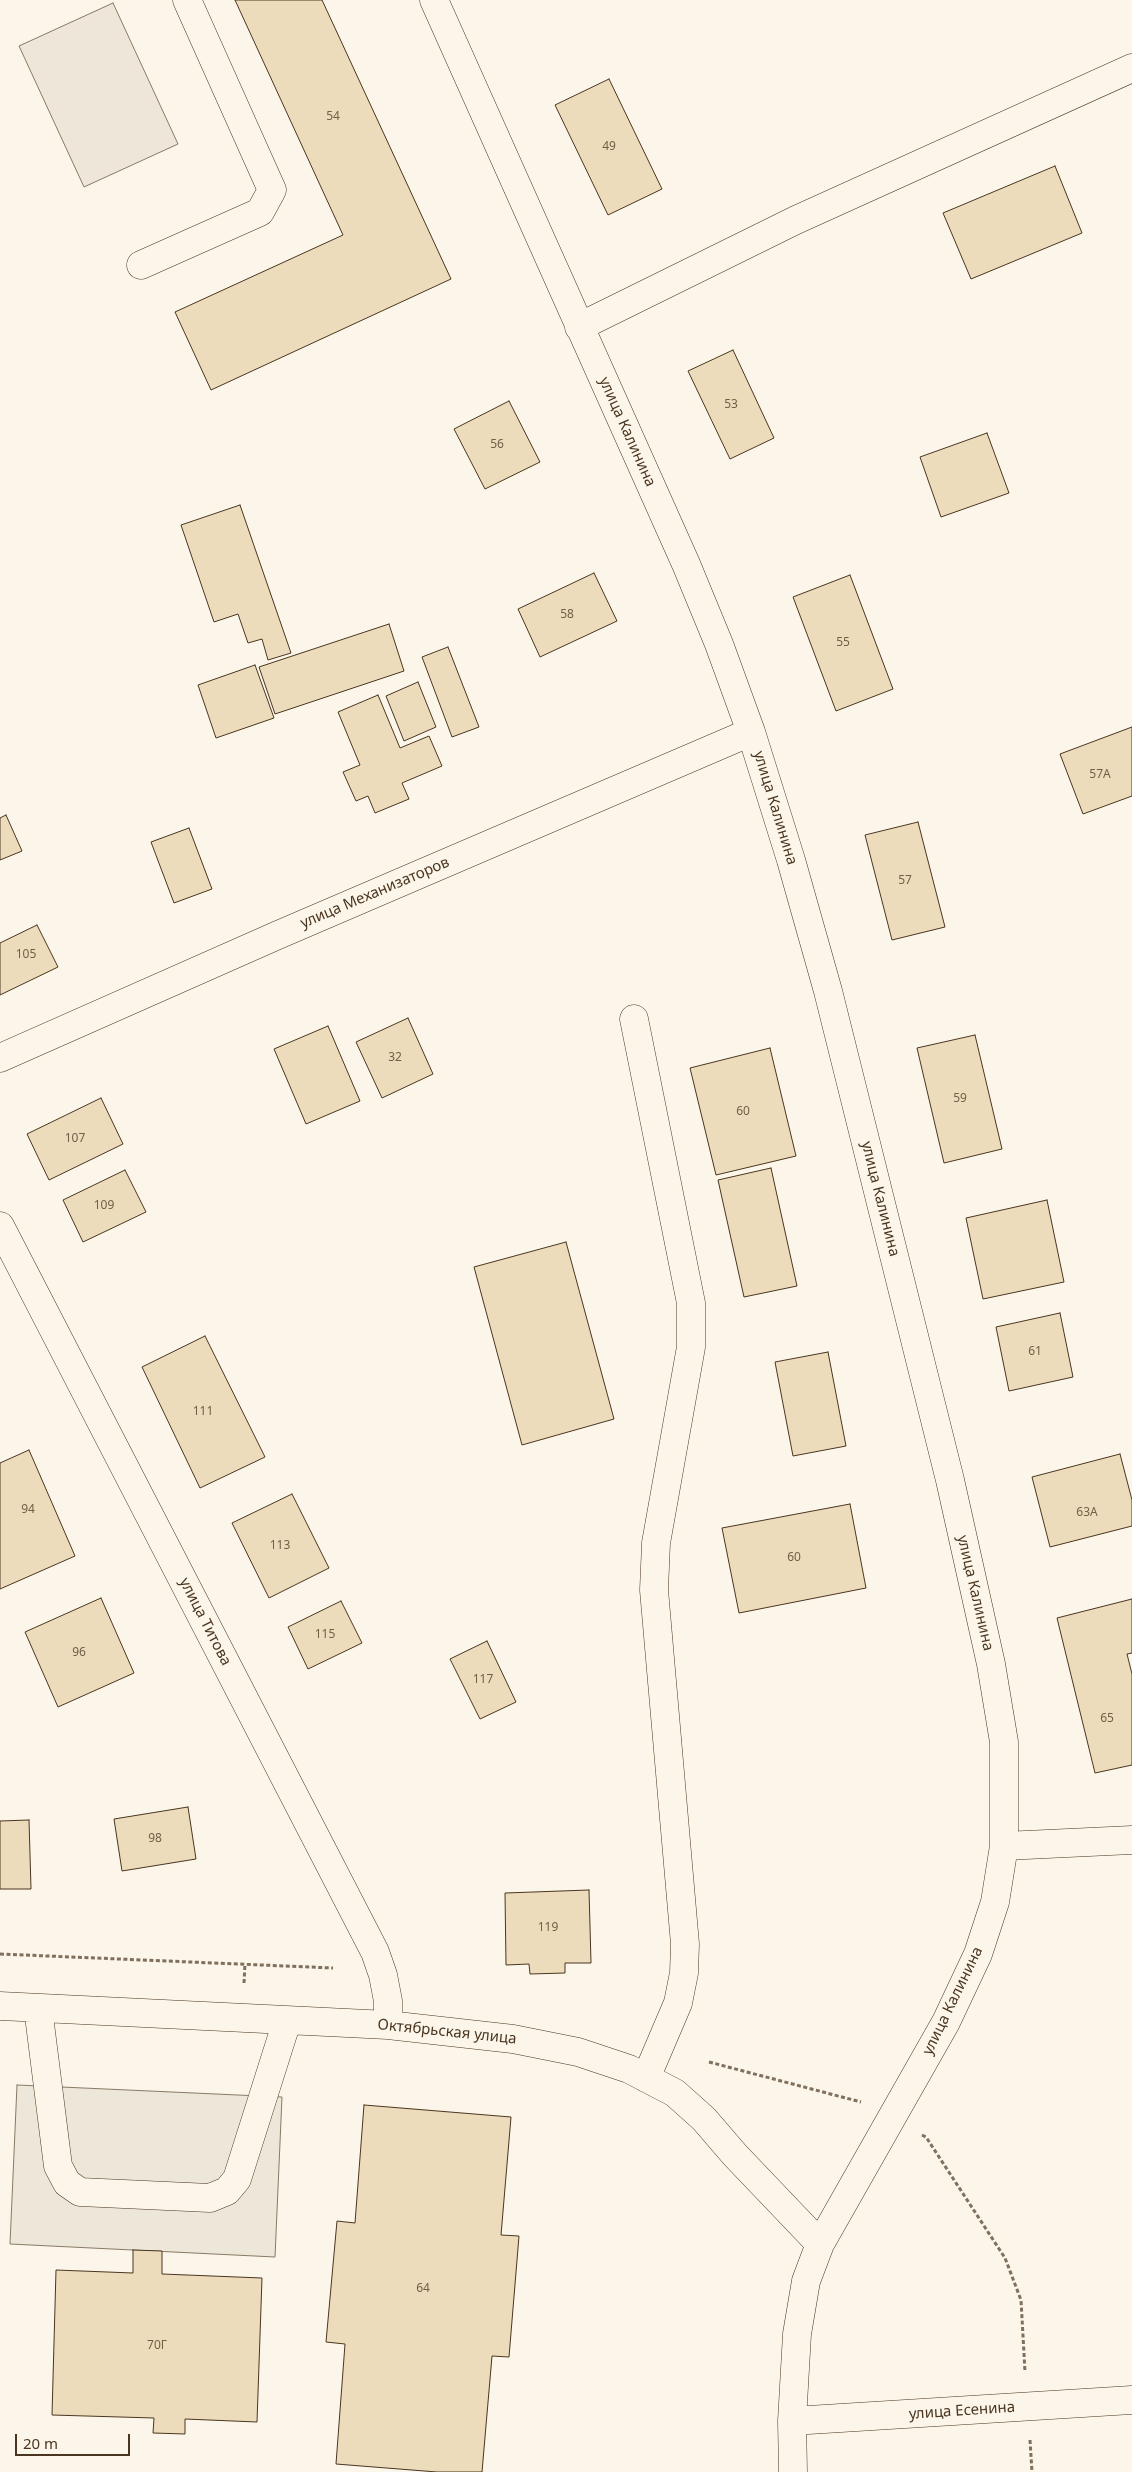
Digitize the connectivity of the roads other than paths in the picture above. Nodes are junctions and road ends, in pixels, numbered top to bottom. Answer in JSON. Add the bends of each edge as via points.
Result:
{"nodes":[{"id":1,"x":187,"y":0,"type":"edge"},
{"id":2,"x":434,"y":0,"type":"edge"},
{"id":3,"x":1132,"y":68,"type":"edge"},
{"id":4,"x":141,"y":265,"type":"dead end"},
{"id":5,"x":579,"y":327,"type":"junction"},
{"id":6,"x":751,"y":732,"type":"junction"},
{"id":7,"x":634,"y":1019,"type":"dead end"},
{"id":8,"x":0,"y":1058,"type":"edge"},
{"id":9,"x":0,"y":1226,"type":"edge"},
{"id":10,"x":1132,"y":1840,"type":"edge"},
{"id":11,"x":1004,"y":1846,"type":"junction"},
{"id":12,"x":0,"y":2006,"type":"edge"},
{"id":13,"x":38,"y":2008,"type":"junction"},
{"id":14,"x":287,"y":2021,"type":"junction"},
{"id":15,"x":388,"y":2025,"type":"junction"},
{"id":16,"x":646,"y":2078,"type":"junction"},
{"id":17,"x":820,"y":2244,"type":"junction"},
{"id":18,"x":1132,"y":2400,"type":"edge"},
{"id":19,"x":792,"y":2421,"type":"junction"},
{"id":20,"x":793,"y":2472,"type":"edge"}],
"edges":[{"from":1,"to":4,"type":"street","via":[[272,190],[260,212]]},
{"from":2,"to":5,"type":"street","name":"улица Калинина"},
{"from":3,"to":5,"type":"street","via":[[796,220]]},
{"from":5,"to":6,"type":"street","name":"улица Калинина","via":[[686,564]]},
{"from":6,"to":8,"type":"street","name":"улица Механизаторов"},
{"from":6,"to":11,"type":"street","name":"улица Калинина","via":[[828,991],[950,1480],[991,1664],[1004,1742]]},
{"from":7,"to":16,"type":"street","via":[[691,1303],[691,1347],[656,1543],[654,1590],[686,1944],[678,2004]]},
{"from":9,"to":15,"type":"street","name":"улица Титова","via":[[375,1952],[388,2000]]},
{"from":10,"to":11,"type":"street"},
{"from":11,"to":17,"type":"street","name":"улица Калинина","via":[[995,1902],[978,1954],[946,2022]]},
{"from":12,"to":13,"type":"street","name":"Октябрьская улица"},
{"from":13,"to":14,"type":"street","name":"Октябрьская улица"},
{"from":13,"to":14,"type":"street","via":[[58,2166],[67,2183],[80,2192],[210,2198],[228,2192],[237,2179]]},
{"from":14,"to":15,"type":"street","name":"Октябрьская улица"},
{"from":15,"to":16,"type":"street","name":"Октябрьская улица","via":[[550,2046],[578,2052]]},
{"from":16,"to":17,"type":"street","name":"Октябрьская улица","via":[[675,2094],[704,2119]]},
{"from":17,"to":19,"type":"street","name":"улица Калинина","via":[[806,2281],[797,2334]]},
{"from":18,"to":19,"type":"street","name":"улица Есенина"},
{"from":19,"to":20,"type":"street","name":"улица Калинина"}]}
